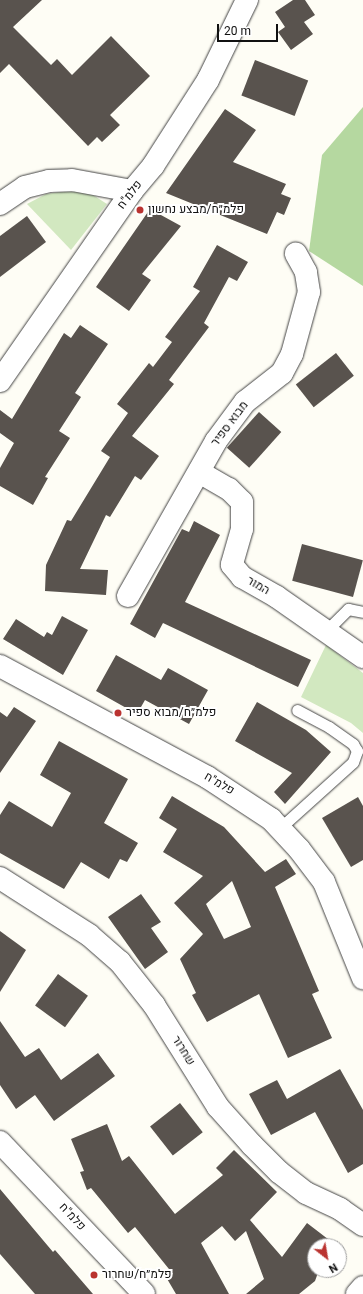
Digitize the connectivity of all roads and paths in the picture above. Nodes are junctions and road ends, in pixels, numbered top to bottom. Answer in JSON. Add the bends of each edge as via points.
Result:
{"nodes":[{"id":1,"x":247,"y":0,"type":"edge"},
{"id":2,"x":132,"y":191,"type":"junction"},
{"id":3,"x":0,"y":204,"type":"edge"},
{"id":4,"x":296,"y":254,"type":"dead end"},
{"id":5,"x":0,"y":381,"type":"edge"},
{"id":6,"x":199,"y":472,"type":"junction"},
{"id":7,"x":128,"y":596,"type":"dead end"},
{"id":8,"x":363,"y":612,"type":"edge"},
{"id":9,"x":327,"y":630,"type":"junction"},
{"id":10,"x":363,"y":657,"type":"edge"},
{"id":11,"x":0,"y":666,"type":"edge"},
{"id":12,"x":297,"y":710,"type":"dead end"},
{"id":13,"x":280,"y":828,"type":"junction"},
{"id":14,"x":0,"y":878,"type":"edge"},
{"id":15,"x":363,"y":978,"type":"edge"},
{"id":16,"x":0,"y":1142,"type":"edge"},
{"id":17,"x":363,"y":1225,"type":"edge"},
{"id":18,"x":363,"y":1287,"type":"edge"},
{"id":19,"x":144,"y":1294,"type":"edge"},
{"id":20,"x":357,"y":1294,"type":"edge"}],
"edges":[{"from":1,"to":2,"type":"street","name":"פלמ\"ח","via":[[208,80],[153,166]]},
{"from":2,"to":3,"type":"street","via":[[72,180],[49,181],[26,187]]},
{"from":2,"to":5,"type":"street","name":"פלמ\"ח"},
{"from":4,"to":6,"type":"street","name":"מבוא ספיר","via":[[306,272],[308,292],[292,354],[282,372],[245,402],[216,441]]},
{"from":6,"to":7,"type":"street","name":"מבוא ספיר"},
{"from":6,"to":9,"type":"street","name":"המור","via":[[229,489],[242,502],[242,529],[232,565],[242,578]]},
{"from":8,"to":9,"type":"lane","via":[[348,609]]},
{"from":9,"to":10,"type":"street","name":"המור"},
{"from":11,"to":13,"type":"street","name":"פלמ\"ח","via":[[240,796]]},
{"from":12,"to":13,"type":"lane","via":[[329,727],[353,744],[357,751],[353,762]]},
{"from":13,"to":15,"type":"street","name":"פלמ\"ח","via":[[324,882]]},
{"from":14,"to":17,"type":"street","name":"שחרור","via":[[89,935],[120,962],[154,1005],[218,1107],[252,1145],[279,1172],[306,1193],[340,1209]]},
{"from":16,"to":19,"type":"street","name":"פלמ\"ח"},
{"from":18,"to":20,"type":"street"}]}
